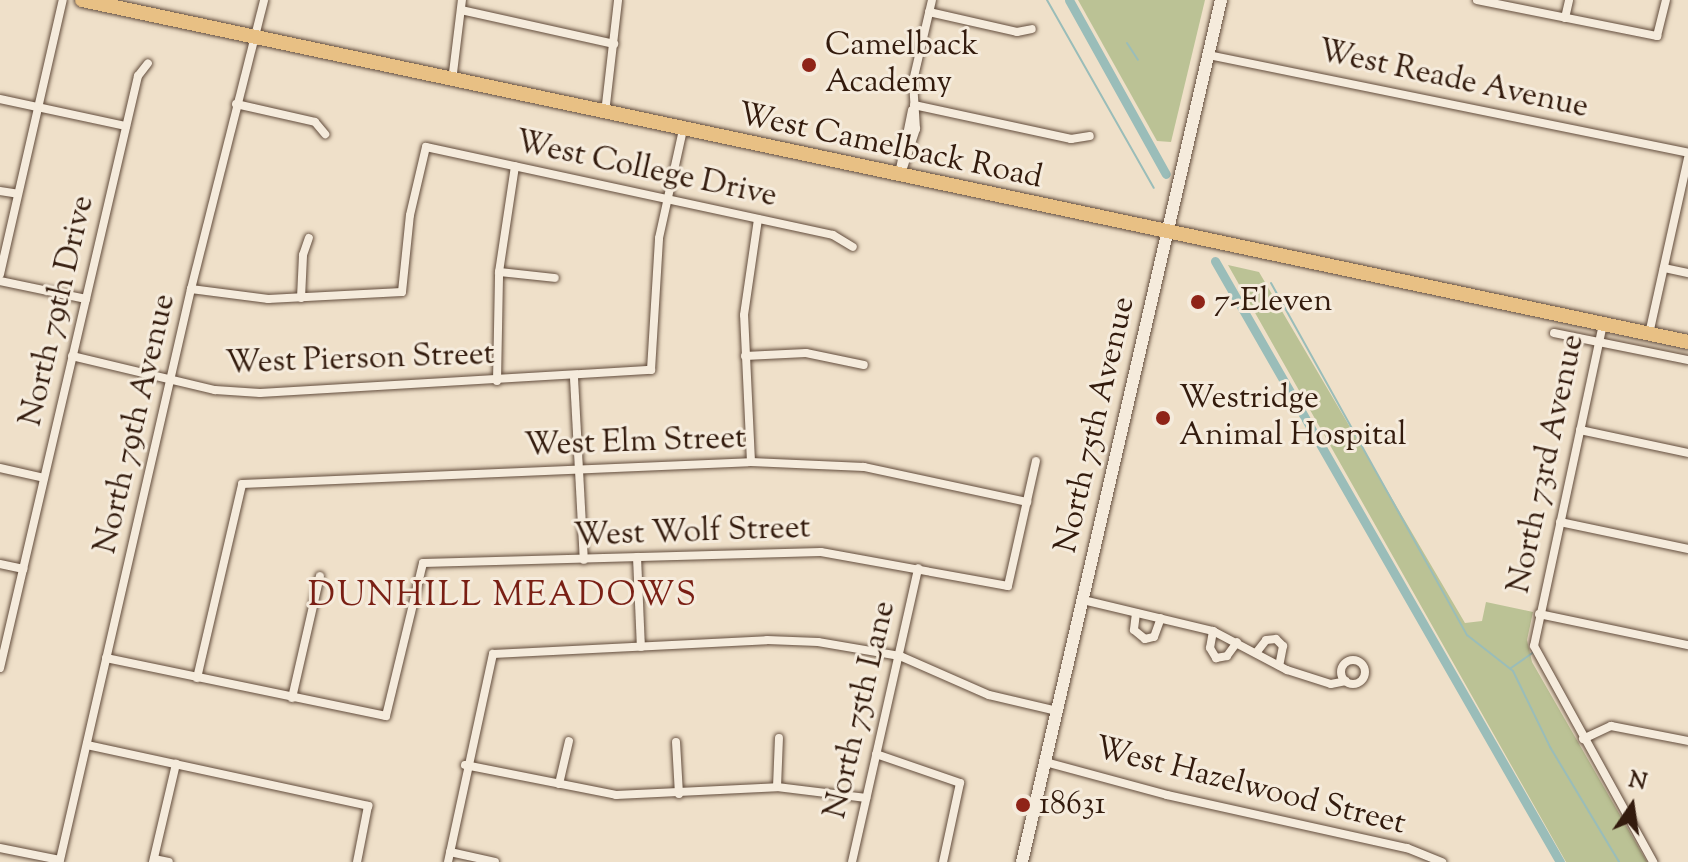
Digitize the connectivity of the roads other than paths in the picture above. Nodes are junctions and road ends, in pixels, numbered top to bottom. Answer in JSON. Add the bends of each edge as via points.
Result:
{"nodes":[{"id":1,"x":63,"y":0,"type":"edge"},
{"id":2,"x":82,"y":0,"type":"edge"},
{"id":3,"x":264,"y":0,"type":"edge"},
{"id":4,"x":618,"y":0,"type":"edge"},
{"id":5,"x":932,"y":0,"type":"edge"},
{"id":6,"x":1221,"y":0,"type":"edge"},
{"id":7,"x":1477,"y":0,"type":"edge"},
{"id":8,"x":1569,"y":0,"type":"edge"},
{"id":9,"x":1666,"y":0,"type":"edge"},
{"id":10,"x":462,"y":5,"type":"edge"},
{"id":11,"x":929,"y":12,"type":"junction"},
{"id":12,"x":1565,"y":18,"type":"junction"},
{"id":13,"x":1032,"y":29,"type":"dead end"},
{"id":14,"x":254,"y":38,"type":"junction"},
{"id":15,"x":614,"y":44,"type":"junction"},
{"id":16,"x":1208,"y":55,"type":"junction"},
{"id":17,"x":148,"y":63,"type":"dead end"},
{"id":18,"x":452,"y":81,"type":"junction"},
{"id":19,"x":0,"y":99,"type":"edge"},
{"id":20,"x":236,"y":104,"type":"junction"},
{"id":21,"x":914,"y":105,"type":"junction"},
{"id":22,"x":38,"y":108,"type":"junction"},
{"id":23,"x":605,"y":113,"type":"junction"},
{"id":24,"x":126,"y":126,"type":"junction"},
{"id":25,"x":683,"y":130,"type":"junction"},
{"id":26,"x":325,"y":134,"type":"dead end"},
{"id":27,"x":1090,"y":136,"type":"dead end"},
{"id":28,"x":1688,"y":156,"type":"edge"},
{"id":29,"x":515,"y":166,"type":"junction"},
{"id":30,"x":899,"y":177,"type":"junction"},
{"id":31,"x":1685,"y":181,"type":"edge"},
{"id":32,"x":0,"y":191,"type":"edge"},
{"id":33,"x":18,"y":194,"type":"junction"},
{"id":34,"x":667,"y":199,"type":"junction"},
{"id":35,"x":758,"y":219,"type":"junction"},
{"id":36,"x":1166,"y":234,"type":"junction"},
{"id":37,"x":309,"y":238,"type":"dead end"},
{"id":38,"x":853,"y":247,"type":"dead end"},
{"id":39,"x":1664,"y":268,"type":"junction"},
{"id":40,"x":499,"y":272,"type":"junction"},
{"id":41,"x":1688,"y":273,"type":"edge"},
{"id":42,"x":0,"y":274,"type":"edge"},
{"id":43,"x":555,"y":278,"type":"dead end"},
{"id":44,"x":0,"y":281,"type":"edge"},
{"id":45,"x":191,"y":289,"type":"junction"},
{"id":46,"x":301,"y":298,"type":"junction"},
{"id":47,"x":86,"y":299,"type":"junction"},
{"id":48,"x":1603,"y":324,"type":"junction"},
{"id":49,"x":1554,"y":333,"type":"dead end"},
{"id":50,"x":1649,"y":334,"type":"junction"},
{"id":51,"x":1599,"y":342,"type":"junction"},
{"id":52,"x":1688,"y":342,"type":"edge"},
{"id":53,"x":72,"y":356,"type":"junction"},
{"id":54,"x":745,"y":356,"type":"junction"},
{"id":55,"x":1688,"y":360,"type":"edge"},
{"id":56,"x":864,"y":365,"type":"dead end"},
{"id":57,"x":574,"y":378,"type":"junction"},
{"id":58,"x":171,"y":379,"type":"junction"},
{"id":59,"x":497,"y":381,"type":"junction"},
{"id":60,"x":1580,"y":430,"type":"junction"},
{"id":61,"x":1688,"y":453,"type":"edge"},
{"id":62,"x":1036,"y":461,"type":"dead end"},
{"id":63,"x":751,"y":462,"type":"junction"},
{"id":64,"x":0,"y":468,"type":"edge"},
{"id":65,"x":578,"y":471,"type":"junction"},
{"id":66,"x":44,"y":478,"type":"junction"},
{"id":67,"x":1027,"y":502,"type":"junction"},
{"id":68,"x":1560,"y":522,"type":"junction"},
{"id":69,"x":1688,"y":549,"type":"edge"},
{"id":70,"x":637,"y":557,"type":"junction"},
{"id":71,"x":584,"y":560,"type":"junction"},
{"id":72,"x":0,"y":564,"type":"edge"},
{"id":73,"x":918,"y":568,"type":"junction"},
{"id":74,"x":23,"y":569,"type":"junction"},
{"id":75,"x":320,"y":576,"type":"dead end"},
{"id":76,"x":1083,"y":600,"type":"junction"},
{"id":77,"x":1136,"y":613,"type":"junction"},
{"id":78,"x":1539,"y":614,"type":"junction"},
{"id":79,"x":1161,"y":618,"type":"junction"},
{"id":80,"x":1213,"y":631,"type":"junction"},
{"id":81,"x":1237,"y":642,"type":"junction"},
{"id":82,"x":1688,"y":645,"type":"edge"},
{"id":83,"x":641,"y":647,"type":"junction"},
{"id":84,"x":1256,"y":653,"type":"junction"},
{"id":85,"x":900,"y":656,"type":"junction"},
{"id":86,"x":106,"y":658,"type":"junction"},
{"id":87,"x":1,"y":661,"type":"edge"},
{"id":88,"x":1279,"y":666,"type":"junction"},
{"id":89,"x":197,"y":678,"type":"junction"},
{"id":90,"x":1346,"y":681,"type":"dead end"},
{"id":91,"x":292,"y":698,"type":"junction"},
{"id":92,"x":1057,"y":711,"type":"junction"},
{"id":93,"x":779,"y":738,"type":"dead end"},
{"id":94,"x":1583,"y":739,"type":"junction"},
{"id":95,"x":569,"y":741,"type":"dead end"},
{"id":96,"x":1688,"y":741,"type":"edge"},
{"id":97,"x":676,"y":742,"type":"dead end"},
{"id":98,"x":87,"y":745,"type":"junction"},
{"id":99,"x":876,"y":754,"type":"junction"},
{"id":100,"x":1045,"y":762,"type":"junction"},
{"id":101,"x":176,"y":764,"type":"junction"},
{"id":102,"x":465,"y":765,"type":"junction"},
{"id":103,"x":559,"y":784,"type":"junction"},
{"id":104,"x":777,"y":787,"type":"junction"},
{"id":105,"x":679,"y":794,"type":"junction"},
{"id":106,"x":866,"y":798,"type":"junction"},
{"id":107,"x":0,"y":848,"type":"edge"},
{"id":108,"x":449,"y":857,"type":"edge"},
{"id":109,"x":153,"y":860,"type":"edge"},
{"id":110,"x":169,"y":862,"type":"edge"},
{"id":111,"x":357,"y":862,"type":"edge"},
{"id":112,"x":495,"y":862,"type":"edge"},
{"id":113,"x":852,"y":862,"type":"edge"},
{"id":114,"x":943,"y":862,"type":"edge"},
{"id":115,"x":1022,"y":862,"type":"edge"},
{"id":116,"x":1442,"y":862,"type":"edge"},
{"id":117,"x":1653,"y":862,"type":"edge"}],
"edges":[{"from":1,"to":22,"type":"street"},
{"from":2,"to":14,"type":"main road","name":"West Camelback Road"},
{"from":3,"to":14,"type":"street","name":"North 79th Avenue"},
{"from":4,"to":15,"type":"street"},
{"from":5,"to":11,"type":"street"},
{"from":6,"to":16,"type":"main road","name":"North 75th Avenue"},
{"from":7,"to":12,"type":"street"},
{"from":8,"to":12,"type":"street"},
{"from":9,"to":12,"type":"street","via":[[1657,36]]},
{"from":10,"to":15,"type":"street"},
{"from":10,"to":18,"type":"street"},
{"from":11,"to":13,"type":"street","via":[[1017,32]]},
{"from":11,"to":21,"type":"street","via":[[913,81]]},
{"from":14,"to":18,"type":"main road","name":"West Camelback Road"},
{"from":14,"to":20,"type":"street","name":"North 79th Avenue"},
{"from":15,"to":23,"type":"street"},
{"from":16,"to":28,"type":"street","name":"West Reade Avenue"},
{"from":16,"to":36,"type":"main road","name":"North 75th Avenue"},
{"from":17,"to":24,"type":"street","name":"North 79th Drive","via":[[138,76]]},
{"from":18,"to":23,"type":"main road","name":"West Camelback Road"},
{"from":19,"to":22,"type":"street"},
{"from":20,"to":26,"type":"street","via":[[315,122]]},
{"from":20,"to":45,"type":"street","name":"North 79th Avenue"},
{"from":21,"to":27,"type":"street","via":[[1071,139]]},
{"from":21,"to":30,"type":"street","via":[[898,162]]},
{"from":22,"to":24,"type":"street"},
{"from":22,"to":33,"type":"street"},
{"from":23,"to":25,"type":"main road","name":"West Camelback Road"},
{"from":24,"to":47,"type":"street","name":"North 79th Drive"},
{"from":25,"to":30,"type":"main road","name":"West Camelback Road"},
{"from":25,"to":34,"type":"street"},
{"from":28,"to":31,"type":"street"},
{"from":29,"to":34,"type":"street","name":"West College Drive"},
{"from":29,"to":40,"type":"street"},
{"from":29,"to":46,"type":"street","name":"West College Drive","via":[[426,147],[413,200],[402,292]]},
{"from":30,"to":36,"type":"main road","name":"West Camelback Road"},
{"from":31,"to":39,"type":"street"},
{"from":32,"to":33,"type":"street"},
{"from":33,"to":42,"type":"street"},
{"from":34,"to":35,"type":"street","name":"West College Drive"},
{"from":34,"to":57,"type":"street","name":"West Pierson Street","via":[[653,288],[651,370]]},
{"from":35,"to":38,"type":"street","name":"West College Drive","via":[[833,235]]},
{"from":35,"to":54,"type":"street","via":[[749,265]]},
{"from":36,"to":48,"type":"main road","name":"West Camelback Road"},
{"from":36,"to":76,"type":"main road","name":"North 75th Avenue"},
{"from":37,"to":46,"type":"street"},
{"from":39,"to":41,"type":"street"},
{"from":39,"to":50,"type":"street"},
{"from":40,"to":43,"type":"street"},
{"from":40,"to":59,"type":"street"},
{"from":44,"to":47,"type":"street"},
{"from":45,"to":46,"type":"street","via":[[241,298]]},
{"from":45,"to":58,"type":"street","name":"North 79th Avenue"},
{"from":47,"to":53,"type":"street","name":"North 79th Drive"},
{"from":48,"to":50,"type":"main road","name":"West Camelback Road"},
{"from":48,"to":51,"type":"street","name":"North 73rd Avenue"},
{"from":49,"to":51,"type":"street"},
{"from":50,"to":52,"type":"main road","name":"West Camelback Road"},
{"from":51,"to":55,"type":"street"},
{"from":51,"to":60,"type":"street","name":"North 73rd Avenue"},
{"from":53,"to":58,"type":"street","name":"West Pierson Street"},
{"from":53,"to":66,"type":"street","name":"North 79th Drive"},
{"from":54,"to":56,"type":"street","via":[[806,353]]},
{"from":54,"to":63,"type":"street"},
{"from":57,"to":59,"type":"street","name":"West Pierson Street"},
{"from":57,"to":65,"type":"street"},
{"from":58,"to":59,"type":"street","name":"West Pierson Street","via":[[260,393]]},
{"from":58,"to":86,"type":"street","name":"North 79th Avenue"},
{"from":60,"to":61,"type":"street"},
{"from":60,"to":68,"type":"street","name":"North 73rd Avenue"},
{"from":62,"to":67,"type":"street"},
{"from":63,"to":65,"type":"street","name":"West Elm Street"},
{"from":63,"to":67,"type":"street","name":"West Elm Street","via":[[864,467]]},
{"from":64,"to":66,"type":"street"},
{"from":65,"to":71,"type":"street"},
{"from":65,"to":89,"type":"street","name":"West Elm Street","via":[[242,484]]},
{"from":66,"to":74,"type":"street","name":"North 79th Drive"},
{"from":67,"to":73,"type":"street","name":"West Wolf Street","via":[[1008,586]]},
{"from":68,"to":69,"type":"street"},
{"from":68,"to":78,"type":"street","name":"North 73rd Avenue"},
{"from":70,"to":71,"type":"street","name":"West Wolf Street"},
{"from":70,"to":73,"type":"street","name":"West Wolf Street","via":[[821,552]]},
{"from":70,"to":83,"type":"street"},
{"from":71,"to":91,"type":"street","name":"West Wolf Street","via":[[423,563],[386,716]]},
{"from":72,"to":74,"type":"street"},
{"from":73,"to":85,"type":"street","name":"North 75th Lane"},
{"from":74,"to":87,"type":"street","name":"North 79th Drive"},
{"from":75,"to":91,"type":"street"},
{"from":76,"to":77,"type":"street"},
{"from":76,"to":92,"type":"main road","name":"North 75th Avenue"},
{"from":77,"to":79,"type":"street"},
{"from":77,"to":79,"type":"street","via":[[1134,630],[1141,639],[1154,637]]},
{"from":78,"to":82,"type":"street"},
{"from":78,"to":94,"type":"street","name":"North 73rd Avenue","via":[[1535,651]]},
{"from":79,"to":80,"type":"street"},
{"from":80,"to":81,"type":"street"},
{"from":80,"to":81,"type":"street","via":[[1210,648],[1216,658],[1227,656]]},
{"from":81,"to":84,"type":"street"},
{"from":83,"to":85,"type":"street","via":[[797,640]]},
{"from":83,"to":102,"type":"street","via":[[493,654]]},
{"from":84,"to":88,"type":"street"},
{"from":84,"to":88,"type":"street","via":[[1266,640],[1281,641]]},
{"from":85,"to":92,"type":"street","via":[[989,695]]},
{"from":85,"to":99,"type":"street","name":"North 75th Lane"},
{"from":86,"to":89,"type":"street"},
{"from":86,"to":98,"type":"street","name":"North 79th Avenue"},
{"from":88,"to":90,"type":"street","via":[[1331,684]]},
{"from":89,"to":91,"type":"street"},
{"from":92,"to":100,"type":"main road","name":"North 75th Avenue"},
{"from":93,"to":104,"type":"street"},
{"from":94,"to":96,"type":"street","via":[[1611,726]]},
{"from":94,"to":117,"type":"street","name":"North 73rd Avenue"},
{"from":95,"to":103,"type":"street"},
{"from":97,"to":105,"type":"street"},
{"from":98,"to":101,"type":"street"},
{"from":98,"to":107,"type":"street","name":"North 79th Avenue","via":[[60,860]]},
{"from":99,"to":106,"type":"street","name":"North 75th Lane"},
{"from":99,"to":114,"type":"street","via":[[960,783]]},
{"from":100,"to":115,"type":"main road","name":"North 75th Avenue"},
{"from":100,"to":116,"type":"street","name":"West Hazelwood Street","via":[[1407,848]]},
{"from":101,"to":109,"type":"street"},
{"from":101,"to":111,"type":"street","via":[[368,806]]},
{"from":102,"to":103,"type":"street"},
{"from":102,"to":108,"type":"street"},
{"from":103,"to":105,"type":"street","via":[[616,795]]},
{"from":104,"to":105,"type":"street"},
{"from":104,"to":106,"type":"street"},
{"from":106,"to":113,"type":"street","name":"North 75th Lane"},
{"from":108,"to":112,"type":"street"},
{"from":109,"to":110,"type":"street"}]}
